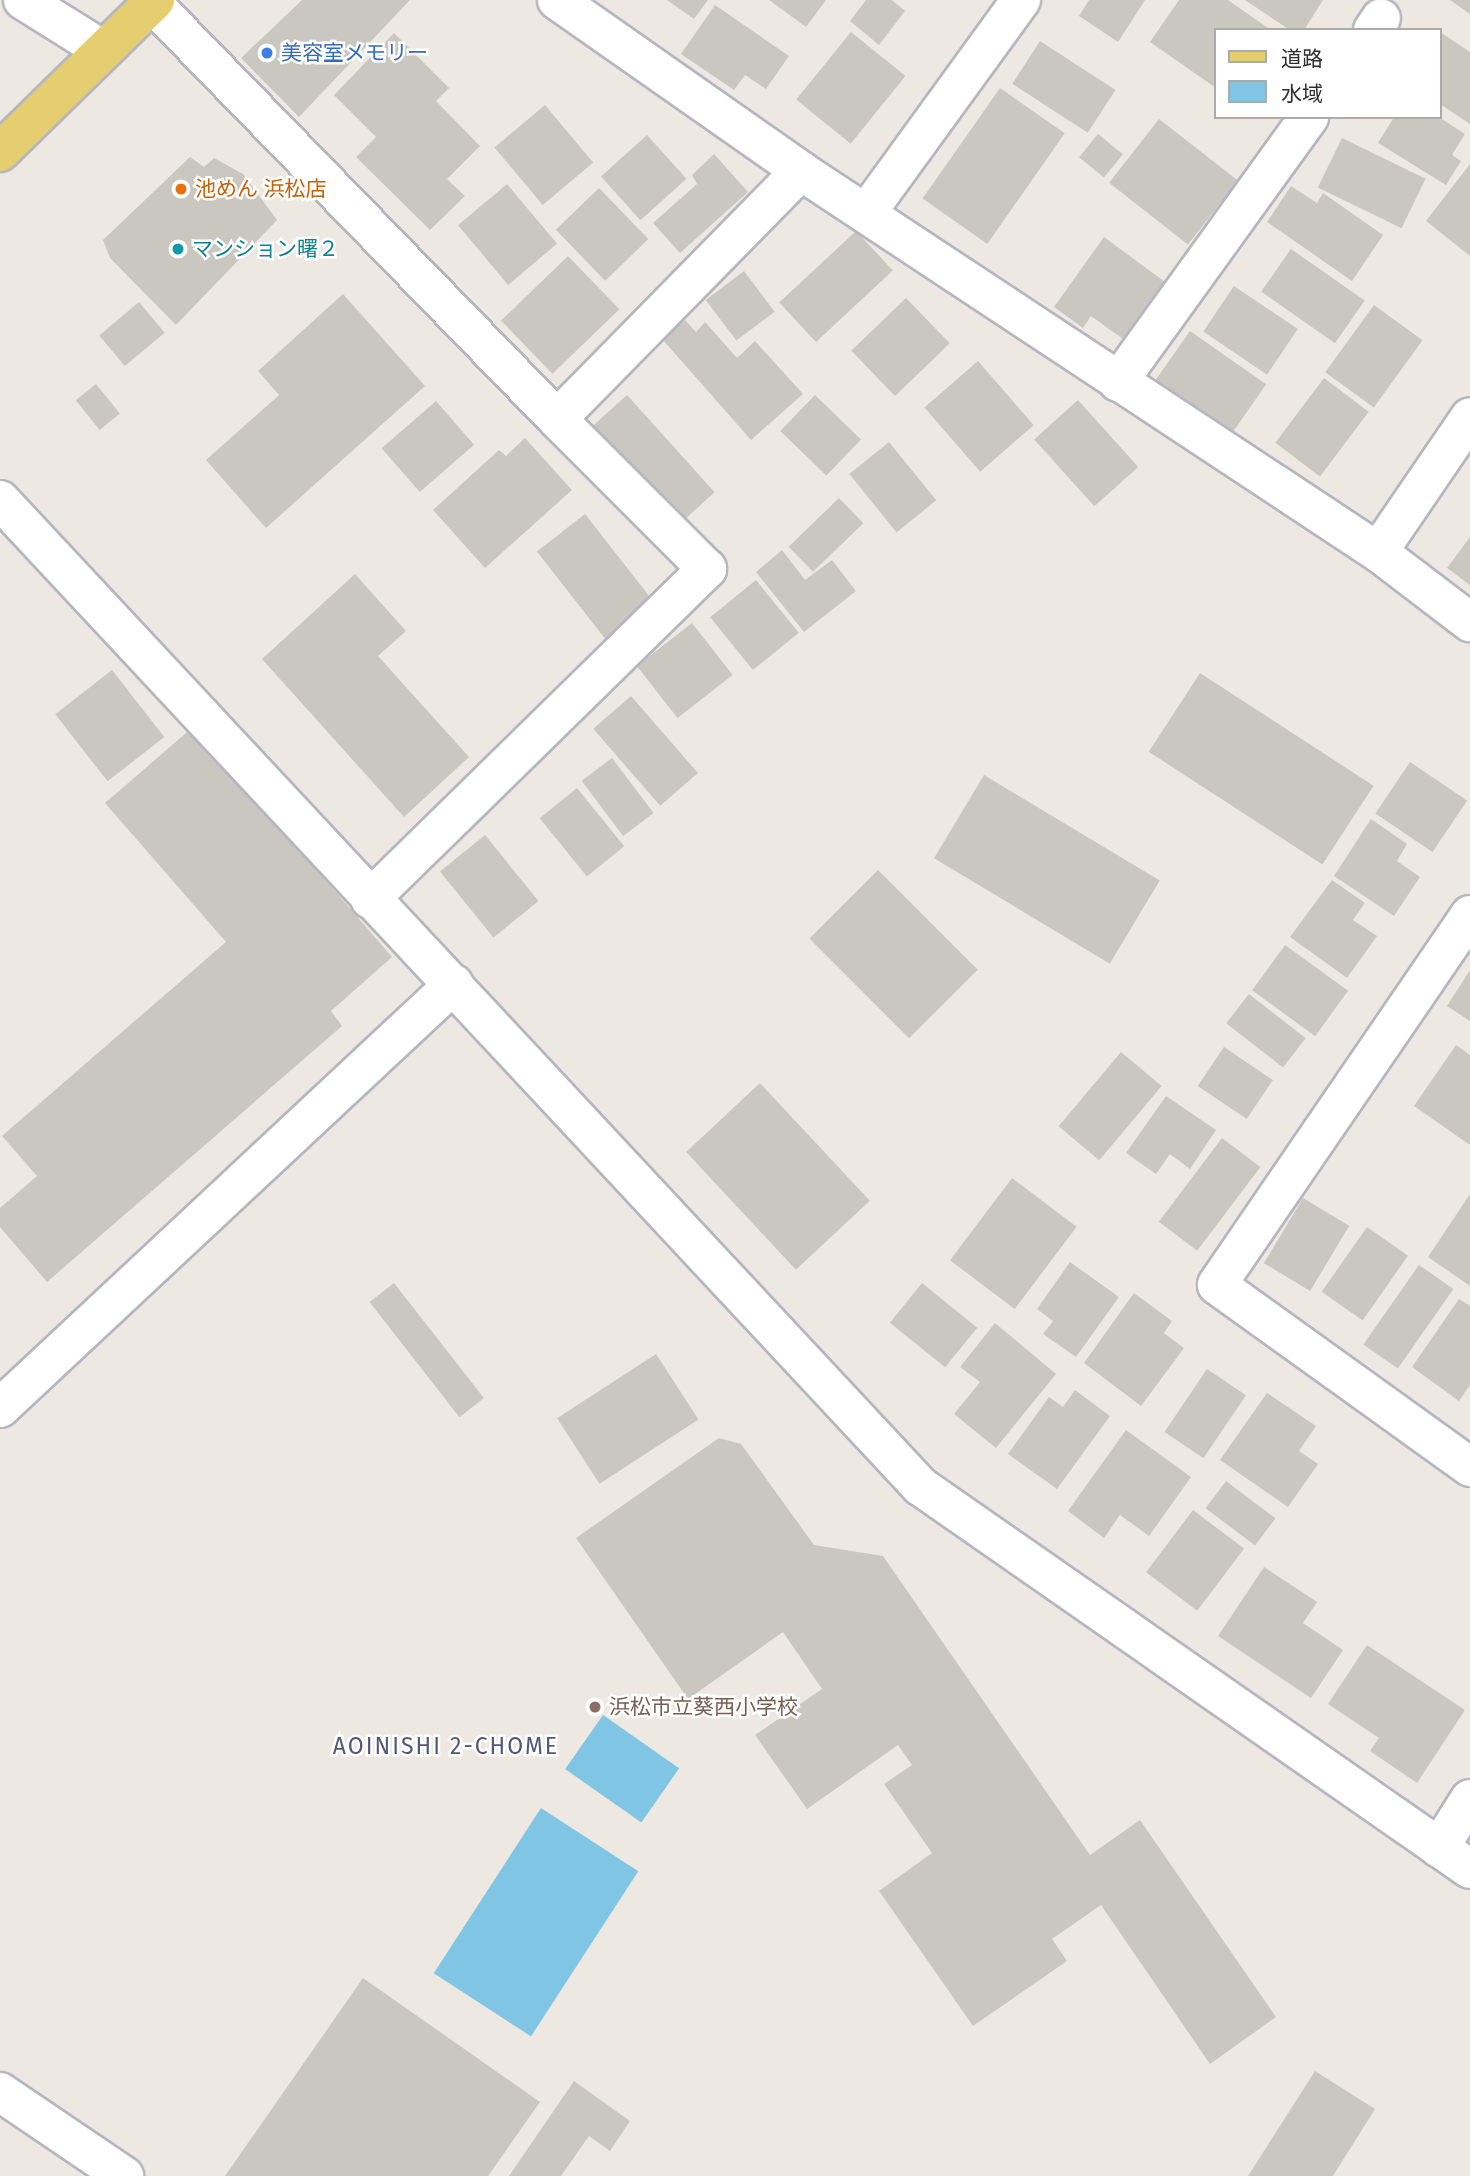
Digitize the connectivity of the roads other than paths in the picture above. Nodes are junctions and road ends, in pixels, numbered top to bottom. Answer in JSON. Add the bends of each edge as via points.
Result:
{"nodes":[{"id":1,"x":23,"y":0,"type":"edge"},
{"id":2,"x":556,"y":0,"type":"edge"},
{"id":3,"x":1021,"y":0,"type":"edge"},
{"id":4,"x":154,"y":1,"type":"edge"},
{"id":5,"x":103,"y":50,"type":"junction"},
{"id":6,"x":1309,"y":119,"type":"edge"},
{"id":7,"x":0,"y":152,"type":"edge"},
{"id":8,"x":801,"y":171,"type":"junction"},
{"id":9,"x":867,"y":212,"type":"junction"},
{"id":10,"x":1118,"y":382,"type":"junction"},
{"id":11,"x":1470,"y":417,"type":"edge"},
{"id":12,"x":557,"y":419,"type":"junction"},
{"id":13,"x":0,"y":500,"type":"edge"},
{"id":14,"x":1378,"y":552,"type":"junction"},
{"id":15,"x":1470,"y":622,"type":"edge"},
{"id":16,"x":370,"y":900,"type":"junction"},
{"id":17,"x":1470,"y":915,"type":"edge"},
{"id":18,"x":454,"y":984,"type":"junction"},
{"id":19,"x":0,"y":1408,"type":"edge"},
{"id":20,"x":1470,"y":1467,"type":"edge"},
{"id":21,"x":1470,"y":1799,"type":"edge"},
{"id":22,"x":1439,"y":1848,"type":"junction"},
{"id":23,"x":1470,"y":1869,"type":"edge"},
{"id":24,"x":0,"y":2092,"type":"edge"},
{"id":25,"x":124,"y":2176,"type":"edge"}],
"edges":[{"from":1,"to":5,"type":"street"},
{"from":2,"to":8,"type":"street"},
{"from":3,"to":9,"type":"street"},
{"from":4,"to":5,"type":"main road"},
{"from":4,"to":12,"type":"street"},
{"from":5,"to":7,"type":"main road"},
{"from":6,"to":10,"type":"street"},
{"from":8,"to":9,"type":"street"},
{"from":8,"to":12,"type":"street"},
{"from":9,"to":10,"type":"street"},
{"from":10,"to":14,"type":"street"},
{"from":11,"to":14,"type":"street"},
{"from":12,"to":16,"type":"street","via":[[707,569]]},
{"from":13,"to":16,"type":"street"},
{"from":14,"to":15,"type":"street"},
{"from":16,"to":18,"type":"street"},
{"from":17,"to":20,"type":"street","via":[[1217,1285]]},
{"from":18,"to":19,"type":"street"},
{"from":18,"to":22,"type":"street","via":[[920,1486]]},
{"from":21,"to":22,"type":"street"},
{"from":22,"to":23,"type":"street"},
{"from":24,"to":25,"type":"street"}]}
